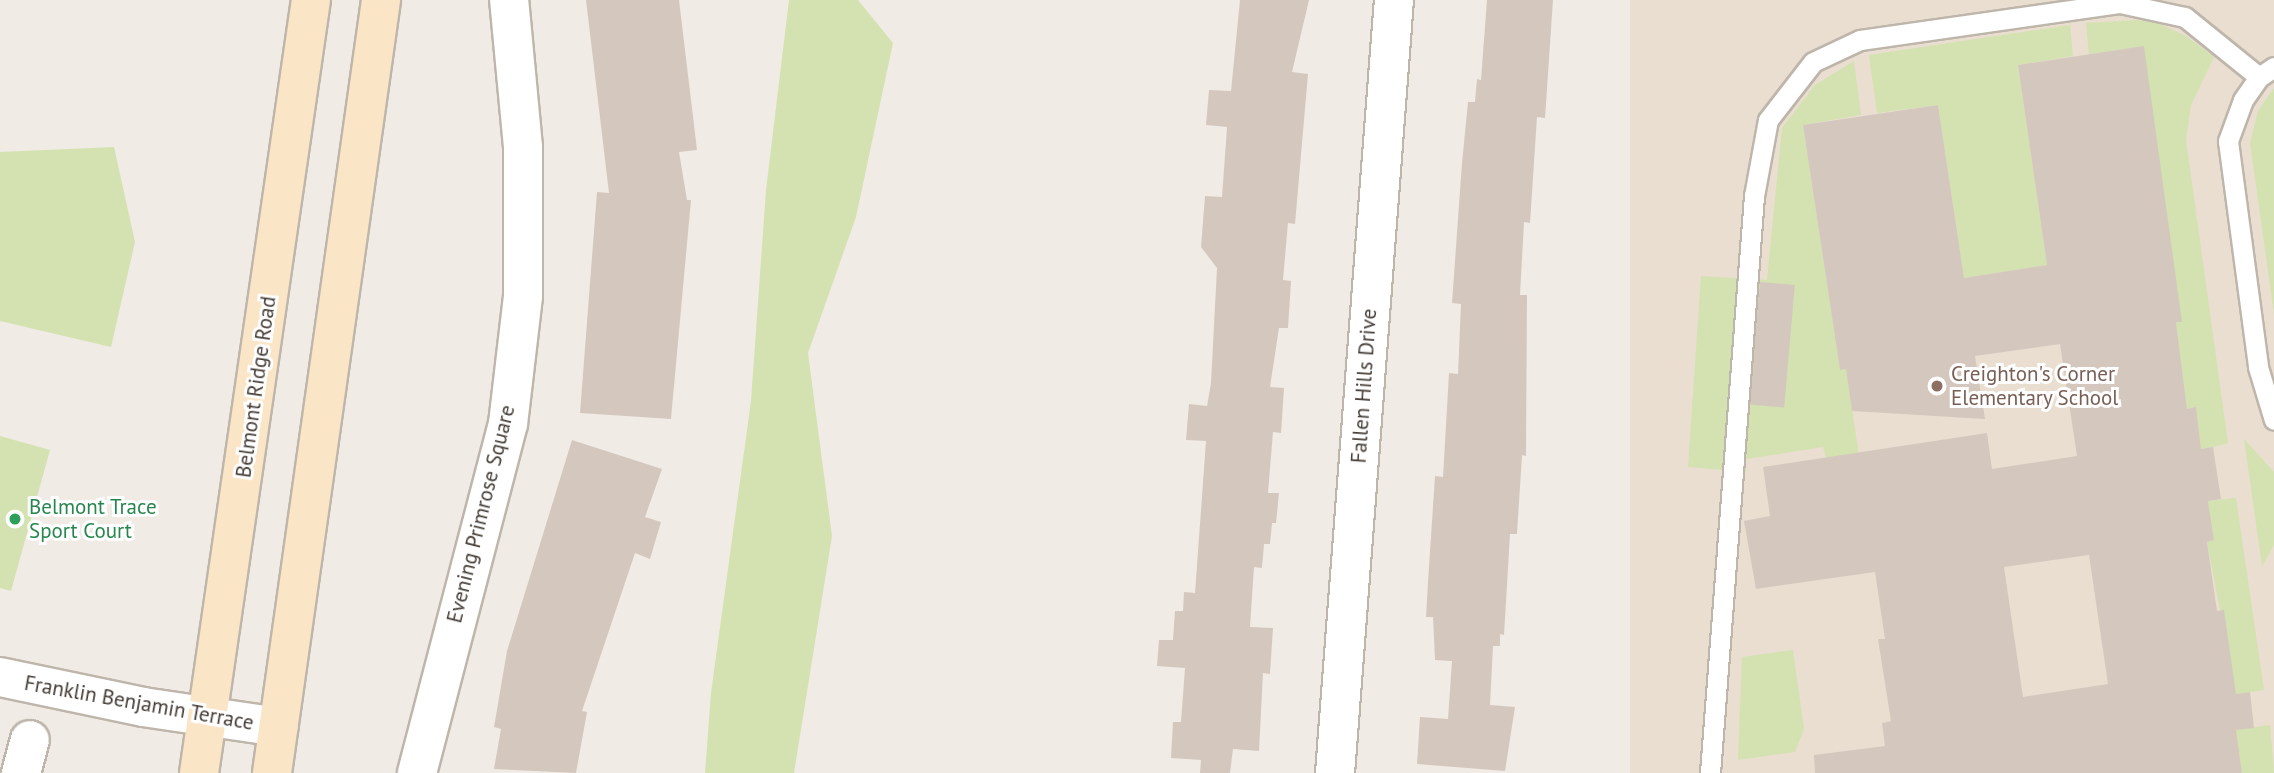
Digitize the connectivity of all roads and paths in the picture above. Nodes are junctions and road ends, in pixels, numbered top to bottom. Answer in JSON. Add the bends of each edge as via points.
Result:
{"nodes":[{"id":1,"x":311,"y":0,"type":"edge"},
{"id":2,"x":381,"y":0,"type":"edge"},
{"id":3,"x":509,"y":0,"type":"edge"},
{"id":4,"x":1394,"y":0,"type":"edge"},
{"id":5,"x":2266,"y":72,"type":"edge"},
{"id":6,"x":2274,"y":419,"type":"edge"},
{"id":7,"x":0,"y":677,"type":"edge"},
{"id":8,"x":207,"y":715,"type":"junction"},
{"id":9,"x":279,"y":727,"type":"junction"},
{"id":10,"x":199,"y":773,"type":"edge"},
{"id":11,"x":272,"y":773,"type":"edge"},
{"id":12,"x":417,"y":773,"type":"edge"},
{"id":13,"x":1335,"y":773,"type":"edge"},
{"id":14,"x":1710,"y":773,"type":"edge"}],
"edges":[{"from":1,"to":8,"type":"main road","name":"Belmont Ridge Road"},
{"from":2,"to":9,"type":"main road"},
{"from":3,"to":12,"type":"street","name":"Evening Primrose Square","via":[[523,147],[523,296],[510,412]]},
{"from":4,"to":13,"type":"street","name":"Fallen Hills Drive"},
{"from":5,"to":6,"type":"lane","via":[[2243,100],[2228,141],[2258,367]]},
{"from":5,"to":14,"type":"lane","via":[[2185,17],[2120,3],[1860,40],[1813,62],[1768,120],[1754,196]]},
{"from":7,"to":8,"type":"street","name":"Franklin Benjamin Terrace","via":[[39,688]]},
{"from":8,"to":9,"type":"street","name":"Franklin Benjamin Terrace"},
{"from":8,"to":10,"type":"main road","name":"Belmont Ridge Road"},
{"from":9,"to":11,"type":"main road"}]}
